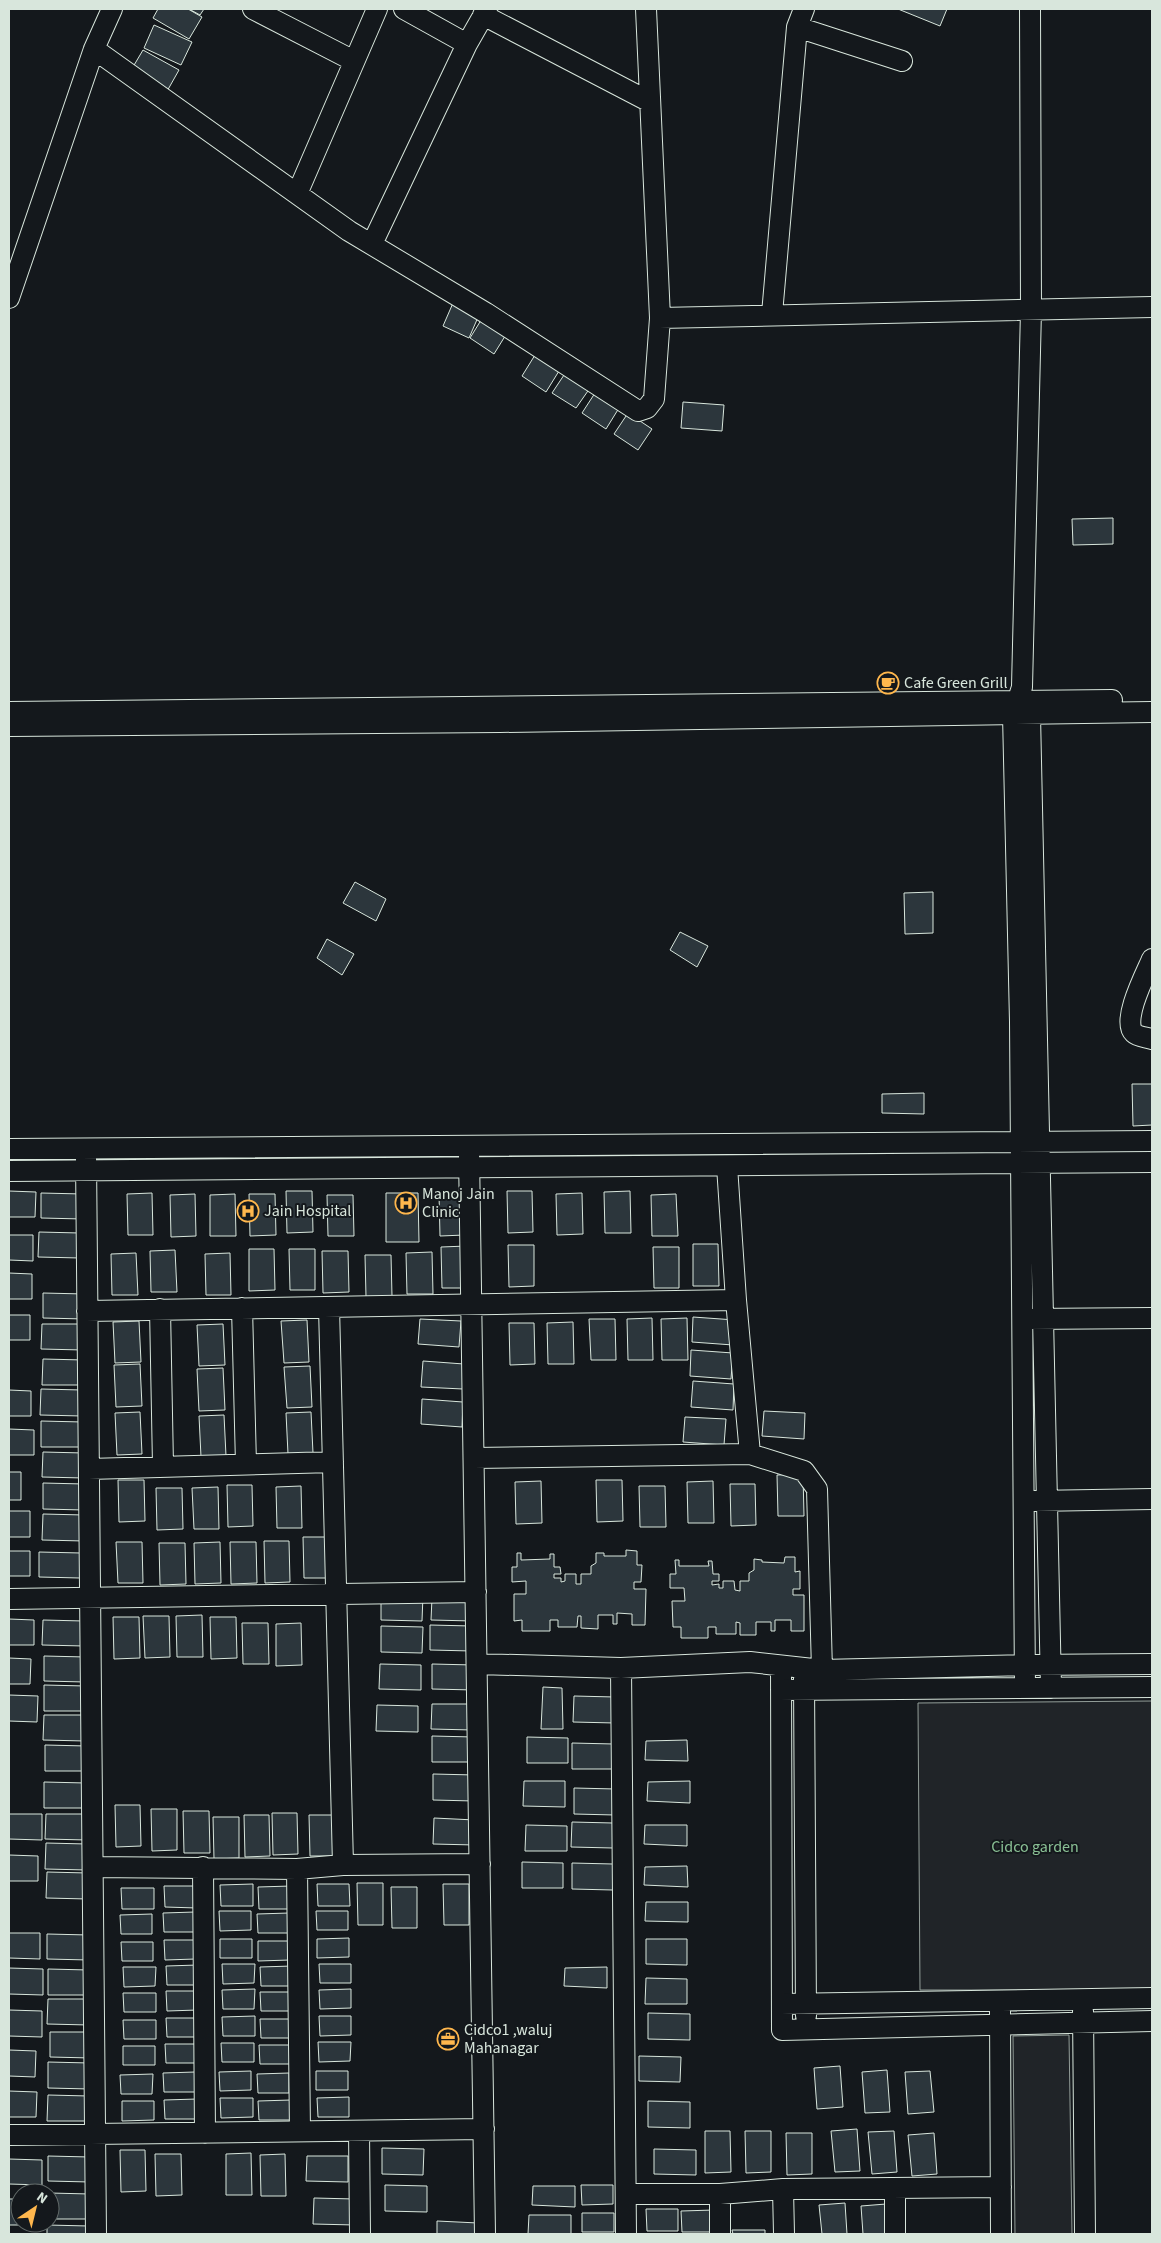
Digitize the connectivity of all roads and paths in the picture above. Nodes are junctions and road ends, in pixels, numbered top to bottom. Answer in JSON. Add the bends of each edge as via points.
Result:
{"nodes":[{"id":1,"x":112,"y":9,"type":"edge"},
{"id":2,"x":253,"y":9,"type":"edge"},
{"id":3,"x":377,"y":9,"type":"edge"},
{"id":4,"x":404,"y":9,"type":"edge"},
{"id":5,"x":646,"y":9,"type":"edge"},
{"id":6,"x":1030,"y":9,"type":"edge"},
{"id":7,"x":485,"y":12,"type":"edge"},
{"id":8,"x":801,"y":18,"type":"edge"},
{"id":9,"x":467,"y":44,"type":"junction"},
{"id":10,"x":94,"y":49,"type":"junction"},
{"id":11,"x":354,"y":61,"type":"junction"},
{"id":12,"x":902,"y":62,"type":"dead end"},
{"id":13,"x":650,"y":102,"type":"junction"},
{"id":14,"x":297,"y":194,"type":"junction"},
{"id":15,"x":372,"y":244,"type":"junction"},
{"id":16,"x":9,"y":298,"type":"edge"},
{"id":17,"x":1152,"y":307,"type":"edge"},
{"id":18,"x":1031,"y":310,"type":"junction"},
{"id":19,"x":772,"y":314,"type":"junction"},
{"id":20,"x":660,"y":318,"type":"junction"},
{"id":21,"x":1152,"y":699,"type":"edge"},
{"id":22,"x":1022,"y":704,"type":"junction"},
{"id":23,"x":9,"y":712,"type":"edge"},
{"id":24,"x":1152,"y":712,"type":"edge"},
{"id":25,"x":9,"y":726,"type":"edge"},
{"id":26,"x":1152,"y":959,"type":"edge"},
{"id":27,"x":1152,"y":1039,"type":"edge"},
{"id":28,"x":1030,"y":1141,"type":"junction"},
{"id":29,"x":1152,"y":1141,"type":"edge"},
{"id":30,"x":818,"y":1143,"type":"junction"},
{"id":31,"x":469,"y":1146,"type":"junction"},
{"id":32,"x":86,"y":1148,"type":"junction"},
{"id":33,"x":9,"y":1149,"type":"edge"},
{"id":34,"x":1152,"y":1162,"type":"edge"},
{"id":35,"x":1030,"y":1163,"type":"junction"},
{"id":36,"x":817,"y":1165,"type":"junction"},
{"id":37,"x":728,"y":1166,"type":"junction"},
{"id":38,"x":469,"y":1168,"type":"junction"},
{"id":39,"x":86,"y":1171,"type":"junction"},
{"id":40,"x":9,"y":1172,"type":"edge"},
{"id":41,"x":736,"y":1300,"type":"junction"},
{"id":42,"x":471,"y":1305,"type":"junction"},
{"id":43,"x":329,"y":1307,"type":"junction"},
{"id":44,"x":242,"y":1308,"type":"junction"},
{"id":45,"x":160,"y":1309,"type":"junction"},
{"id":46,"x":87,"y":1311,"type":"junction"},
{"id":47,"x":1043,"y":1318,"type":"junction"},
{"id":48,"x":1152,"y":1318,"type":"edge"},
{"id":49,"x":1022,"y":1319,"type":"junction"},
{"id":50,"x":750,"y":1454,"type":"junction"},
{"id":51,"x":474,"y":1458,"type":"junction"},
{"id":52,"x":333,"y":1462,"type":"junction"},
{"id":53,"x":246,"y":1464,"type":"junction"},
{"id":54,"x":163,"y":1466,"type":"junction"},
{"id":55,"x":89,"y":1469,"type":"junction"},
{"id":56,"x":1152,"y":1498,"type":"edge"},
{"id":57,"x":1024,"y":1501,"type":"junction"},
{"id":58,"x":1047,"y":1501,"type":"junction"},
{"id":59,"x":476,"y":1592,"type":"junction"},
{"id":60,"x":336,"y":1594,"type":"junction"},
{"id":61,"x":90,"y":1598,"type":"junction"},
{"id":62,"x":9,"y":1599,"type":"edge"},
{"id":63,"x":477,"y":1664,"type":"junction"},
{"id":64,"x":1152,"y":1664,"type":"edge"},
{"id":65,"x":1025,"y":1665,"type":"junction"},
{"id":66,"x":1050,"y":1665,"type":"junction"},
{"id":67,"x":781,"y":1666,"type":"junction"},
{"id":68,"x":621,"y":1668,"type":"junction"},
{"id":69,"x":814,"y":1669,"type":"junction"},
{"id":70,"x":1152,"y":1687,"type":"edge"},
{"id":71,"x":1025,"y":1688,"type":"junction"},
{"id":72,"x":1051,"y":1688,"type":"junction"},
{"id":73,"x":781,"y":1690,"type":"junction"},
{"id":74,"x":803,"y":1690,"type":"junction"},
{"id":75,"x":480,"y":1864,"type":"junction"},
{"id":76,"x":343,"y":1865,"type":"junction"},
{"id":77,"x":93,"y":1867,"type":"junction"},
{"id":78,"x":203,"y":1867,"type":"junction"},
{"id":79,"x":297,"y":1869,"type":"junction"},
{"id":80,"x":1152,"y":1998,"type":"edge"},
{"id":81,"x":1083,"y":1999,"type":"junction"},
{"id":82,"x":1000,"y":2001,"type":"junction"},
{"id":83,"x":782,"y":2004,"type":"junction"},
{"id":84,"x":806,"y":2004,"type":"junction"},
{"id":85,"x":1152,"y":2021,"type":"edge"},
{"id":86,"x":1083,"y":2023,"type":"junction"},
{"id":87,"x":1000,"y":2024,"type":"junction"},
{"id":88,"x":806,"y":2029,"type":"junction"},
{"id":89,"x":484,"y":2129,"type":"junction"},
{"id":90,"x":359,"y":2131,"type":"junction"},
{"id":91,"x":300,"y":2132,"type":"junction"},
{"id":92,"x":205,"y":2133,"type":"junction"},
{"id":93,"x":95,"y":2134,"type":"junction"},
{"id":94,"x":9,"y":2135,"type":"edge"},
{"id":95,"x":1001,"y":2187,"type":"junction"},
{"id":96,"x":783,"y":2189,"type":"junction"},
{"id":97,"x":895,"y":2189,"type":"junction"},
{"id":98,"x":626,"y":2194,"type":"junction"},
{"id":99,"x":720,"y":2194,"type":"junction"},
{"id":100,"x":96,"y":2234,"type":"edge"},
{"id":101,"x":360,"y":2234,"type":"edge"},
{"id":102,"x":486,"y":2234,"type":"edge"},
{"id":103,"x":626,"y":2234,"type":"edge"},
{"id":104,"x":720,"y":2234,"type":"edge"},
{"id":105,"x":784,"y":2234,"type":"edge"},
{"id":106,"x":895,"y":2234,"type":"edge"},
{"id":107,"x":1002,"y":2234,"type":"edge"},
{"id":108,"x":1085,"y":2234,"type":"edge"}],
"edges":[{"from":1,"to":10,"type":"street"},
{"from":2,"to":11,"type":"street"},
{"from":3,"to":11,"type":"street"},
{"from":4,"to":9,"type":"street"},
{"from":5,"to":13,"type":"street"},
{"from":6,"to":18,"type":"street"},
{"from":7,"to":9,"type":"street"},
{"from":7,"to":13,"type":"street"},
{"from":8,"to":12,"type":"street"},
{"from":8,"to":19,"type":"street"},
{"from":9,"to":15,"type":"street"},
{"from":10,"to":14,"type":"street"},
{"from":10,"to":16,"type":"street"},
{"from":11,"to":14,"type":"street"},
{"from":13,"to":20,"type":"street"},
{"from":14,"to":15,"type":"street"},
{"from":15,"to":20,"type":"street","via":[[638,411],[647,408],[654,399]]},
{"from":17,"to":18,"type":"street"},
{"from":18,"to":19,"type":"street"},
{"from":18,"to":22,"type":"street"},
{"from":19,"to":20,"type":"street"},
{"from":21,"to":22,"type":"street"},
{"from":22,"to":23,"type":"street"},
{"from":22,"to":24,"type":"street"},
{"from":22,"to":25,"type":"street"},
{"from":22,"to":28,"type":"street"},
{"from":26,"to":27,"type":"street","via":[[1129,1024],[1133,1032]]},
{"from":28,"to":29,"type":"street"},
{"from":28,"to":30,"type":"street"},
{"from":28,"to":35,"type":"street"},
{"from":30,"to":31,"type":"street"},
{"from":30,"to":36,"type":"street"},
{"from":31,"to":32,"type":"street"},
{"from":31,"to":38,"type":"street"},
{"from":32,"to":33,"type":"street"},
{"from":32,"to":39,"type":"street"},
{"from":34,"to":35,"type":"street"},
{"from":35,"to":36,"type":"street"},
{"from":35,"to":47,"type":"street"},
{"from":35,"to":49,"type":"street"},
{"from":36,"to":37,"type":"street"},
{"from":37,"to":38,"type":"street"},
{"from":37,"to":41,"type":"street"},
{"from":38,"to":39,"type":"street"},
{"from":38,"to":42,"type":"street"},
{"from":39,"to":40,"type":"street"},
{"from":39,"to":46,"type":"street"},
{"from":41,"to":42,"type":"street"},
{"from":41,"to":50,"type":"street"},
{"from":42,"to":43,"type":"street"},
{"from":42,"to":51,"type":"street"},
{"from":43,"to":44,"type":"street"},
{"from":43,"to":52,"type":"street"},
{"from":44,"to":45,"type":"street"},
{"from":44,"to":53,"type":"street"},
{"from":45,"to":46,"type":"street"},
{"from":45,"to":54,"type":"street"},
{"from":46,"to":55,"type":"street"},
{"from":47,"to":48,"type":"street"},
{"from":47,"to":49,"type":"street"},
{"from":47,"to":58,"type":"street"},
{"from":49,"to":57,"type":"street"},
{"from":50,"to":51,"type":"street"},
{"from":50,"to":69,"type":"street","via":[[804,1471],[817,1489]]},
{"from":51,"to":59,"type":"street"},
{"from":52,"to":53,"type":"street"},
{"from":52,"to":60,"type":"street"},
{"from":53,"to":54,"type":"street"},
{"from":54,"to":55,"type":"street"},
{"from":55,"to":61,"type":"street"},
{"from":56,"to":58,"type":"street"},
{"from":57,"to":58,"type":"street"},
{"from":57,"to":65,"type":"street"},
{"from":58,"to":66,"type":"street"},
{"from":59,"to":60,"type":"street"},
{"from":59,"to":63,"type":"street"},
{"from":60,"to":61,"type":"street"},
{"from":60,"to":76,"type":"street"},
{"from":61,"to":62,"type":"street"},
{"from":61,"to":77,"type":"street"},
{"from":63,"to":68,"type":"street"},
{"from":63,"to":75,"type":"street"},
{"from":64,"to":66,"type":"street"},
{"from":65,"to":66,"type":"street"},
{"from":65,"to":69,"type":"street"},
{"from":65,"to":71,"type":"street"},
{"from":66,"to":72,"type":"street"},
{"from":67,"to":68,"type":"street","via":[[750,1662]]},
{"from":67,"to":69,"type":"street"},
{"from":67,"to":73,"type":"street"},
{"from":68,"to":98,"type":"street"},
{"from":69,"to":74,"type":"street"},
{"from":70,"to":72,"type":"street"},
{"from":71,"to":72,"type":"street"},
{"from":71,"to":74,"type":"street"},
{"from":73,"to":74,"type":"street"},
{"from":73,"to":83,"type":"street"},
{"from":74,"to":84,"type":"street"},
{"from":75,"to":76,"type":"street"},
{"from":75,"to":89,"type":"street"},
{"from":76,"to":79,"type":"street"},
{"from":77,"to":78,"type":"street"},
{"from":77,"to":93,"type":"street"},
{"from":78,"to":79,"type":"street"},
{"from":78,"to":92,"type":"street"},
{"from":79,"to":91,"type":"street"},
{"from":80,"to":81,"type":"street"},
{"from":81,"to":82,"type":"street"},
{"from":81,"to":86,"type":"street"},
{"from":82,"to":84,"type":"street"},
{"from":82,"to":87,"type":"street"},
{"from":83,"to":84,"type":"street"},
{"from":83,"to":88,"type":"street","via":[[782,2030]]},
{"from":84,"to":88,"type":"street"},
{"from":85,"to":86,"type":"street"},
{"from":86,"to":87,"type":"street"},
{"from":86,"to":108,"type":"street"},
{"from":87,"to":88,"type":"street"},
{"from":87,"to":95,"type":"street"},
{"from":89,"to":90,"type":"street"},
{"from":89,"to":102,"type":"street"},
{"from":90,"to":91,"type":"street"},
{"from":90,"to":101,"type":"street"},
{"from":91,"to":92,"type":"street"},
{"from":92,"to":93,"type":"street"},
{"from":93,"to":94,"type":"street"},
{"from":93,"to":100,"type":"street"},
{"from":95,"to":97,"type":"street"},
{"from":95,"to":107,"type":"street"},
{"from":96,"to":97,"type":"street"},
{"from":96,"to":99,"type":"street"},
{"from":96,"to":105,"type":"street"},
{"from":97,"to":106,"type":"street"},
{"from":98,"to":99,"type":"street"},
{"from":98,"to":103,"type":"street"},
{"from":99,"to":104,"type":"street"}]}
